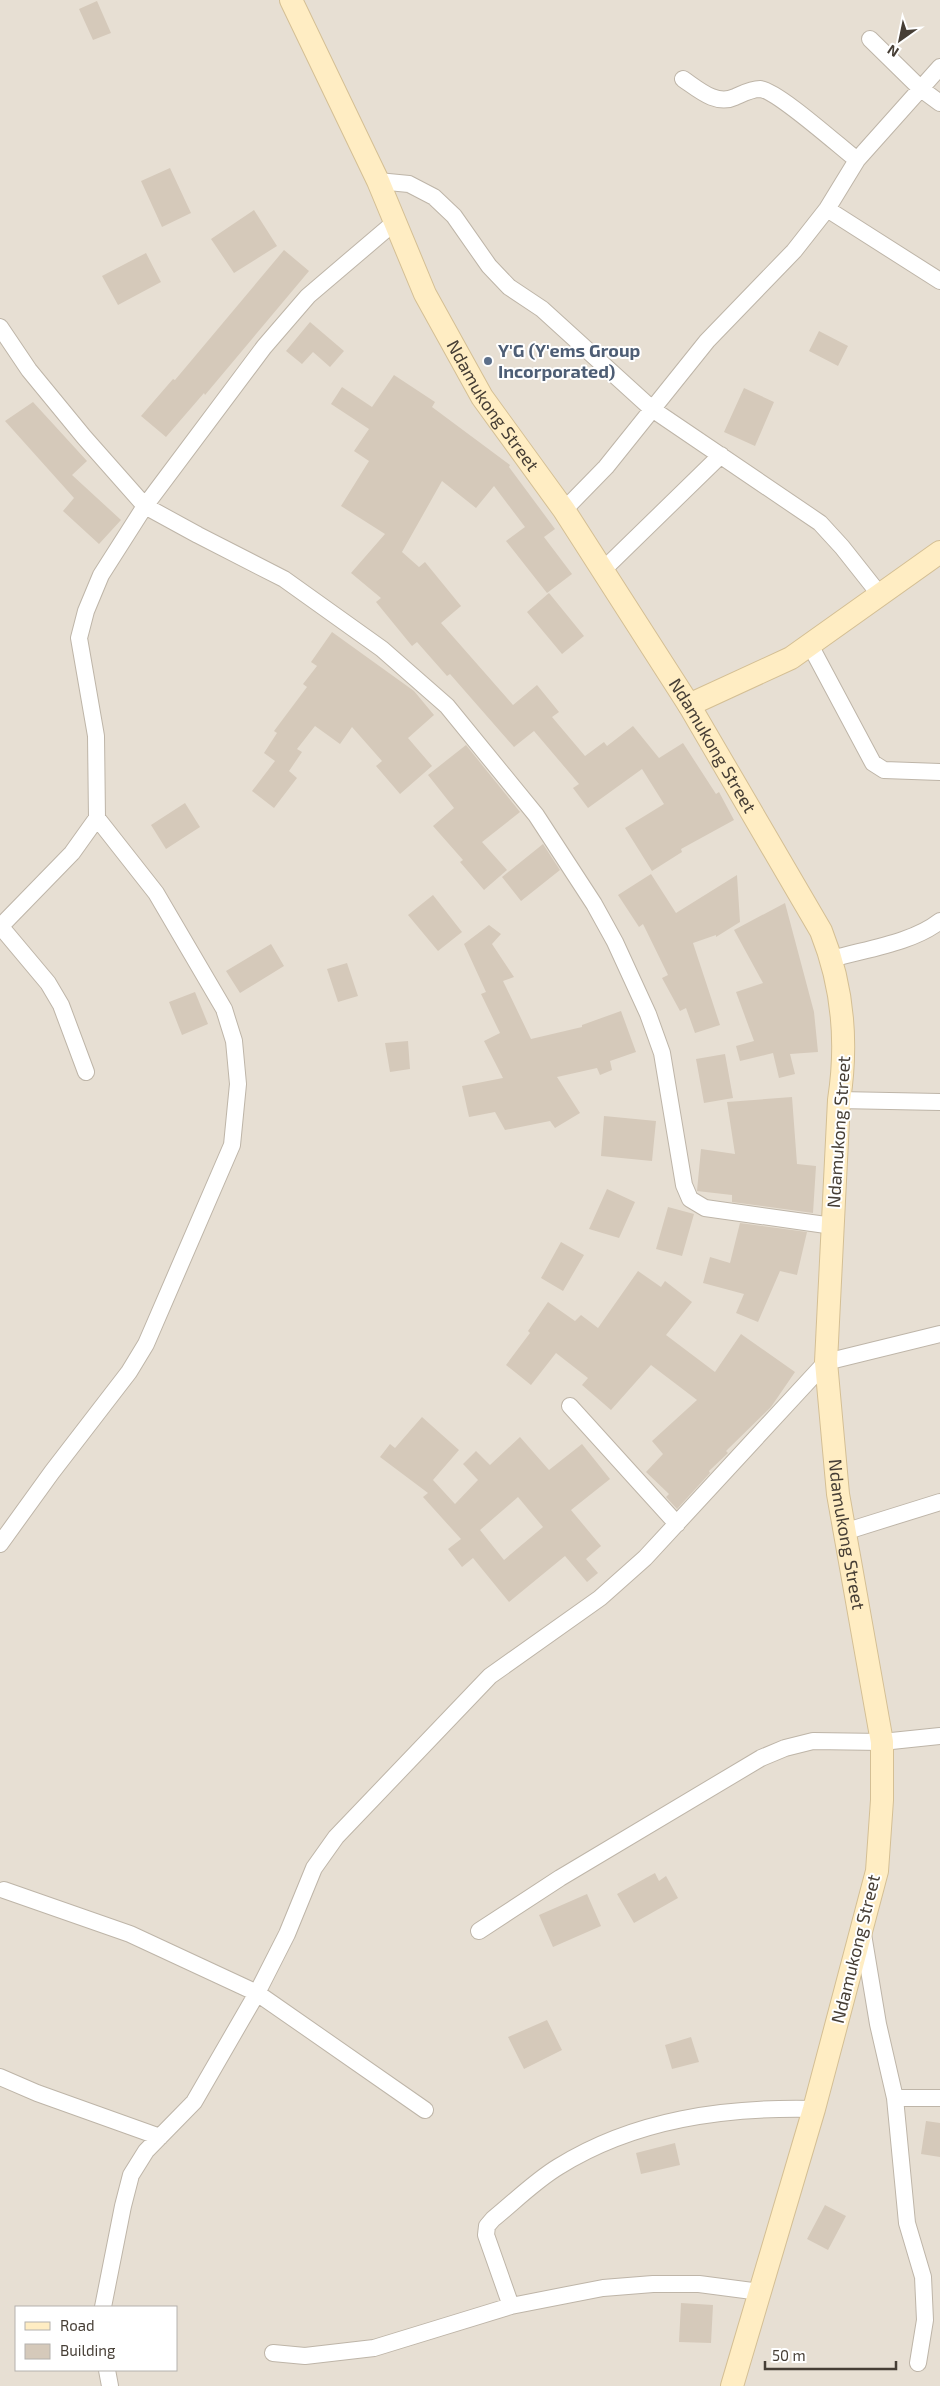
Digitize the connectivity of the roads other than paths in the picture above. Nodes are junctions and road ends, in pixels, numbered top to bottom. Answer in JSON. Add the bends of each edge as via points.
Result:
{"nodes":[{"id":1,"x":291,"y":0,"type":"edge"},
{"id":2,"x":870,"y":39,"type":"dead end"},
{"id":3,"x":940,"y":67,"type":"edge"},
{"id":4,"x":683,"y":79,"type":"dead end"},
{"id":5,"x":921,"y":89,"type":"junction"},
{"id":6,"x":940,"y":103,"type":"edge"},
{"id":7,"x":857,"y":160,"type":"junction"},
{"id":8,"x":378,"y":181,"type":"junction"},
{"id":9,"x":827,"y":209,"type":"junction"},
{"id":10,"x":396,"y":221,"type":"junction"},
{"id":11,"x":940,"y":281,"type":"edge"},
{"id":12,"x":0,"y":327,"type":"edge"},
{"id":13,"x":652,"y":409,"type":"junction"},
{"id":14,"x":721,"y":455,"type":"junction"},
{"id":15,"x":145,"y":506,"type":"junction"},
{"id":16,"x":564,"y":510,"type":"junction"},
{"id":17,"x":940,"y":552,"type":"edge"},
{"id":18,"x":603,"y":570,"type":"junction"},
{"id":19,"x":880,"y":595,"type":"junction"},
{"id":20,"x":810,"y":645,"type":"junction"},
{"id":21,"x":689,"y":705,"type":"junction"},
{"id":22,"x":940,"y":772,"type":"edge"},
{"id":23,"x":97,"y":818,"type":"junction"},
{"id":24,"x":940,"y":921,"type":"edge"},
{"id":25,"x":0,"y":927,"type":"edge"},
{"id":26,"x":832,"y":959,"type":"junction"},
{"id":27,"x":86,"y":1072,"type":"dead end"},
{"id":28,"x":839,"y":1100,"type":"junction"},
{"id":29,"x":940,"y":1102,"type":"edge"},
{"id":30,"x":833,"y":1226,"type":"junction"},
{"id":31,"x":940,"y":1334,"type":"edge"},
{"id":32,"x":826,"y":1362,"type":"junction"},
{"id":33,"x":570,"y":1406,"type":"dead end"},
{"id":34,"x":940,"y":1502,"type":"edge"},
{"id":35,"x":677,"y":1524,"type":"junction"},
{"id":36,"x":844,"y":1532,"type":"junction"},
{"id":37,"x":0,"y":1544,"type":"edge"},
{"id":38,"x":940,"y":1736,"type":"edge"},
{"id":39,"x":882,"y":1742,"type":"junction"},
{"id":40,"x":4,"y":1890,"type":"dead end"},
{"id":41,"x":862,"y":1929,"type":"junction"},
{"id":42,"x":479,"y":1931,"type":"dead end"},
{"id":43,"x":257,"y":1993,"type":"junction"},
{"id":44,"x":0,"y":2077,"type":"edge"},
{"id":45,"x":895,"y":2098,"type":"junction"},
{"id":46,"x":940,"y":2098,"type":"edge"},
{"id":47,"x":814,"y":2109,"type":"junction"},
{"id":48,"x":424,"y":2110,"type":"dead end"},
{"id":49,"x":160,"y":2137,"type":"junction"},
{"id":50,"x":760,"y":2292,"type":"junction"},
{"id":51,"x":103,"y":2306,"type":"edge"},
{"id":52,"x":511,"y":2306,"type":"junction"},
{"id":53,"x":273,"y":2353,"type":"dead end"},
{"id":54,"x":918,"y":2363,"type":"dead end"},
{"id":55,"x":107,"y":2371,"type":"edge"},
{"id":56,"x":110,"y":2386,"type":"edge"},
{"id":57,"x":732,"y":2386,"type":"edge"}],
"edges":[{"from":1,"to":8,"type":"main road","name":"Ndamukong Street"},
{"from":2,"to":5,"type":"street"},
{"from":3,"to":5,"type":"street"},
{"from":4,"to":7,"type":"street","via":[[716,100],[728,100],[761,89],[778,97]]},
{"from":5,"to":6,"type":"street"},
{"from":5,"to":7,"type":"street"},
{"from":7,"to":9,"type":"street"},
{"from":8,"to":10,"type":"main road","name":"Ndamukong Street"},
{"from":8,"to":13,"type":"street","via":[[409,184],[434,197],[454,216],[488,266],[509,287],[542,309]]},
{"from":9,"to":11,"type":"street"},
{"from":9,"to":13,"type":"street","via":[[794,251],[707,340]]},
{"from":10,"to":15,"type":"street","via":[[301,304],[258,354]]},
{"from":10,"to":16,"type":"main road","name":"Ndamukong Street","via":[[425,294],[482,397]]},
{"from":12,"to":15,"type":"street","via":[[29,370]]},
{"from":13,"to":14,"type":"street"},
{"from":13,"to":16,"type":"street","via":[[606,467]]},
{"from":14,"to":18,"type":"street"},
{"from":14,"to":19,"type":"street","via":[[820,523]]},
{"from":15,"to":23,"type":"street","via":[[101,575],[79,638],[96,736]]},
{"from":15,"to":30,"type":"street","via":[[284,579],[382,649],[447,706],[536,815],[594,904],[648,1014],[662,1053],[684,1185],[690,1199],[705,1208]]},
{"from":16,"to":18,"type":"main road","name":"Ndamukong Street"},
{"from":17,"to":19,"type":"main road"},
{"from":18,"to":21,"type":"main road","name":"Ndamukong Street"},
{"from":19,"to":20,"type":"main road"},
{"from":20,"to":21,"type":"main road","via":[[757,675]]},
{"from":20,"to":22,"type":"street","via":[[873,763],[884,770]]},
{"from":21,"to":26,"type":"main road","name":"Ndamukong Street","via":[[822,931]]},
{"from":23,"to":25,"type":"street","via":[[72,853]]},
{"from":23,"to":37,"type":"street","via":[[156,893],[224,1009],[234,1040],[238,1084],[232,1145],[146,1344],[129,1372]]},
{"from":24,"to":26,"type":"street","via":[[928,931],[914,936]]},
{"from":25,"to":27,"type":"street","via":[[48,983],[61,1005]]},
{"from":26,"to":28,"type":"main road","name":"Ndamukong Street","via":[[844,1017],[844,1071]]},
{"from":28,"to":29,"type":"street"},
{"from":28,"to":30,"type":"main road","name":"Ndamukong Street"},
{"from":30,"to":32,"type":"main road","name":"Ndamukong Street"},
{"from":31,"to":32,"type":"street"},
{"from":32,"to":35,"type":"street"},
{"from":32,"to":36,"type":"main road","name":"Ndamukong Street"},
{"from":33,"to":35,"type":"street"},
{"from":34,"to":36,"type":"street"},
{"from":35,"to":43,"type":"street","via":[[600,1598],[490,1676],[336,1837],[314,1868],[287,1934]]},
{"from":36,"to":39,"type":"main road","name":"Ndamukong Street"},
{"from":38,"to":39,"type":"street"},
{"from":39,"to":41,"type":"main road","name":"Ndamukong Street","via":[[877,1871]]},
{"from":39,"to":42,"type":"street","via":[[813,1741],[761,1758],[560,1878]]},
{"from":40,"to":43,"type":"street","via":[[130,1934]]},
{"from":41,"to":45,"type":"street","via":[[878,2024]]},
{"from":41,"to":47,"type":"main road","name":"Ndamukong Street"},
{"from":43,"to":48,"type":"street"},
{"from":43,"to":49,"type":"street","via":[[194,2102]]},
{"from":44,"to":49,"type":"street"},
{"from":45,"to":46,"type":"street"},
{"from":45,"to":54,"type":"street","via":[[907,2223],[923,2277],[926,2300]]},
{"from":47,"to":50,"type":"main road","name":"Ndamukong Street"},
{"from":47,"to":52,"type":"street","via":[[728,2111],[684,2117],[599,2146],[557,2168],[487,2226],[486,2235]]},
{"from":49,"to":51,"type":"street","via":[[146,2150],[131,2175]]},
{"from":50,"to":52,"type":"street","via":[[699,2284],[653,2284],[603,2288]]},
{"from":50,"to":57,"type":"main road","name":"Ndamukong Street"},
{"from":52,"to":53,"type":"street","via":[[374,2348],[306,2356]]},
{"from":55,"to":56,"type":"street"}]}
